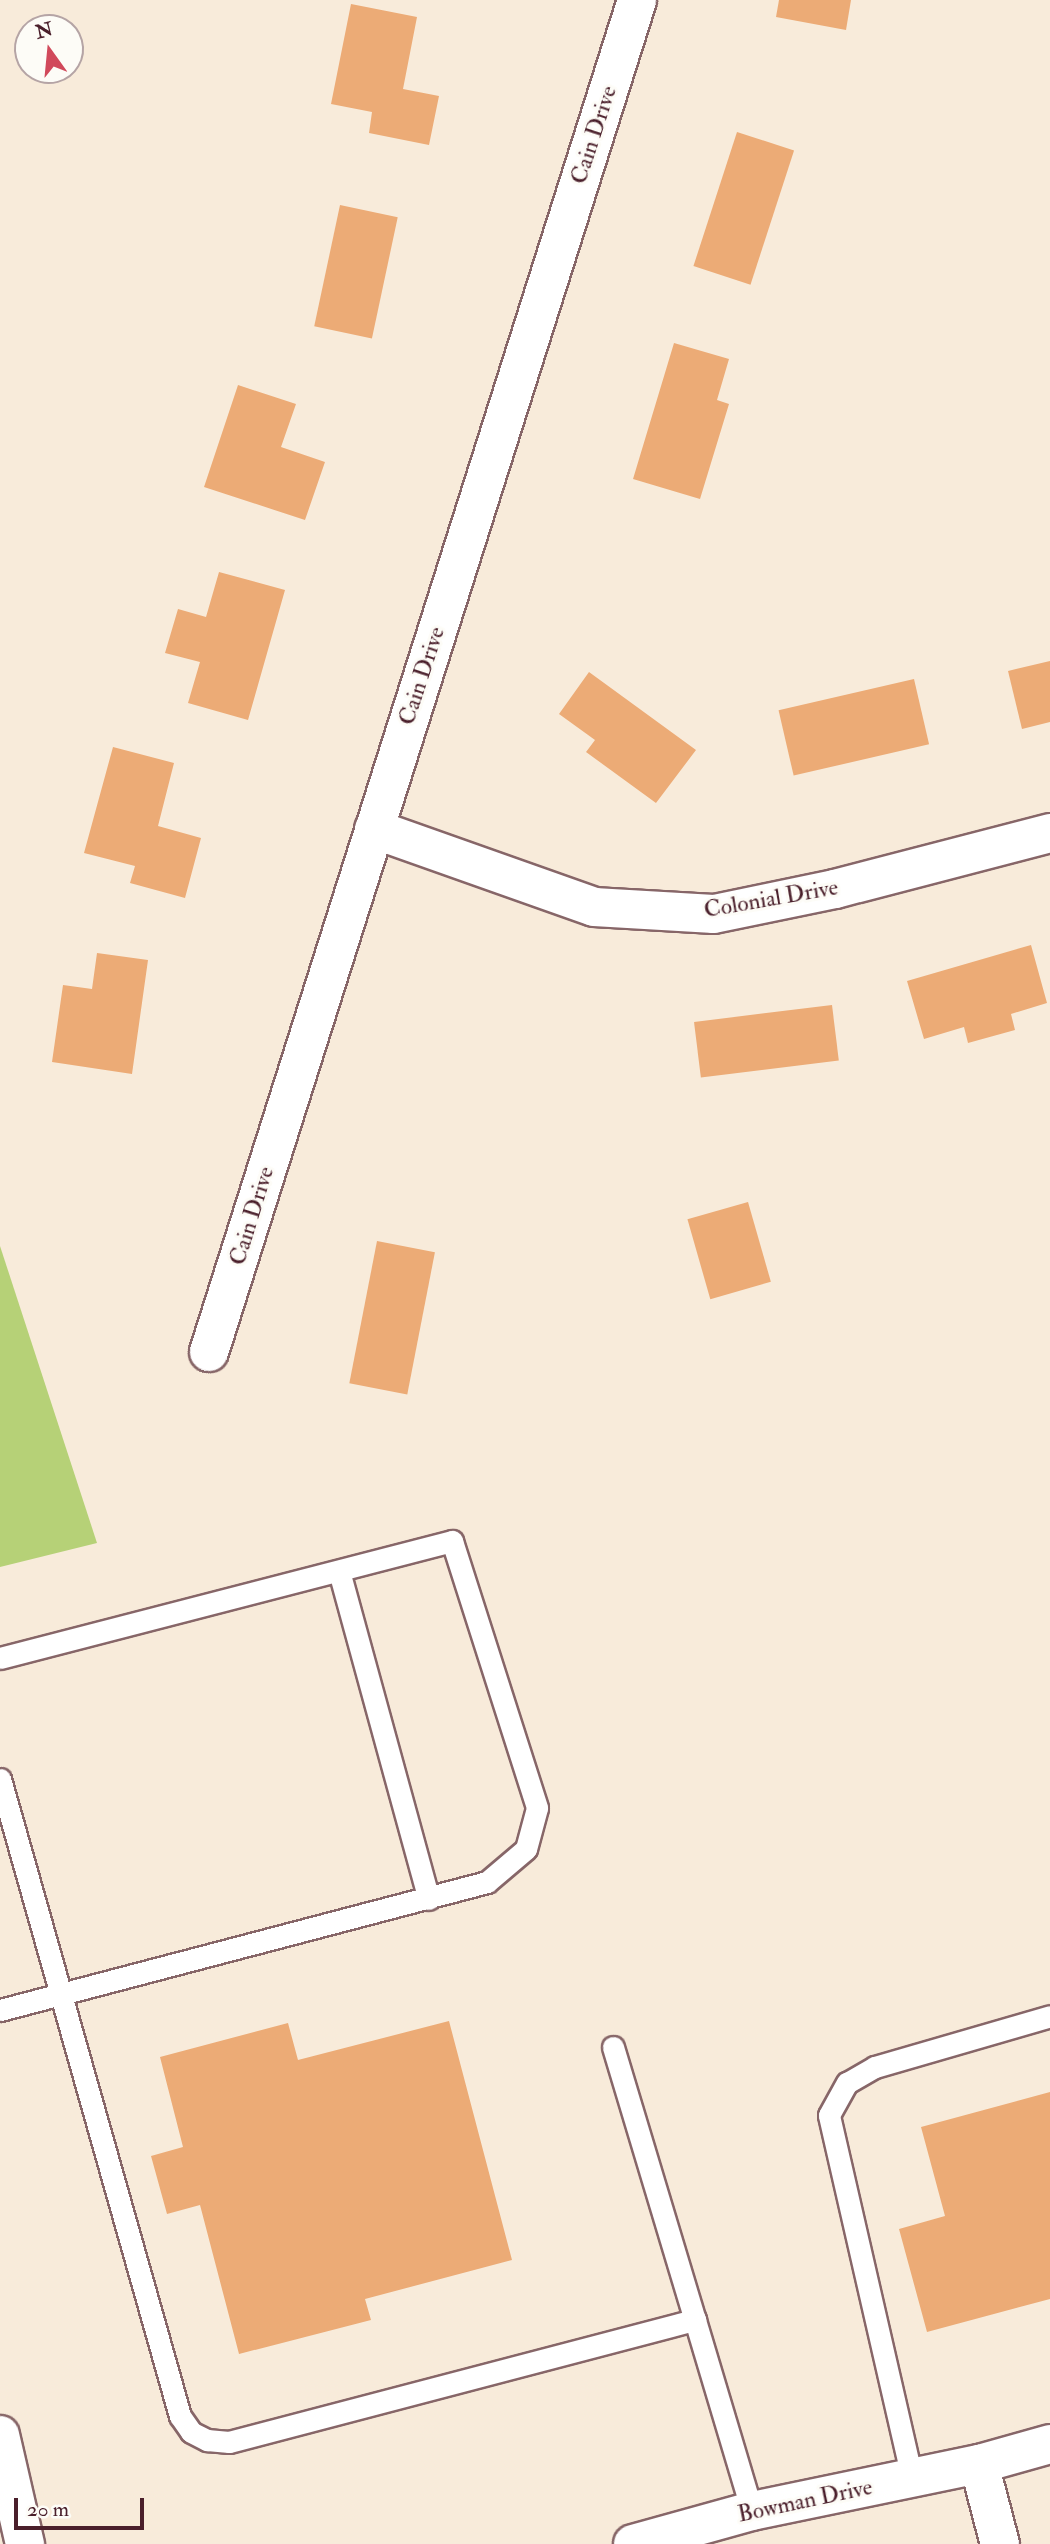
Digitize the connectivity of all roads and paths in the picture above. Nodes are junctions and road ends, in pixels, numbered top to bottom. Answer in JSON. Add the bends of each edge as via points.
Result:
{"nodes":[{"id":1,"x":637,"y":0,"type":"edge"},
{"id":2,"x":374,"y":829,"type":"junction"},
{"id":3,"x":1050,"y":833,"type":"edge"},
{"id":4,"x":209,"y":1352,"type":"dead end"},
{"id":5,"x":339,"y":1571,"type":"junction"},
{"id":6,"x":0,"y":1658,"type":"edge"},
{"id":7,"x":0,"y":1779,"type":"edge"},
{"id":8,"x":429,"y":1899,"type":"junction"},
{"id":9,"x":59,"y":1994,"type":"junction"},
{"id":10,"x":0,"y":2010,"type":"edge"},
{"id":11,"x":1050,"y":2016,"type":"edge"},
{"id":12,"x":613,"y":2047,"type":"dead end"},
{"id":13,"x":695,"y":2320,"type":"junction"},
{"id":14,"x":0,"y":2435,"type":"edge"},
{"id":15,"x":1050,"y":2444,"type":"edge"},
{"id":16,"x":979,"y":2464,"type":"junction"},
{"id":17,"x":912,"y":2478,"type":"junction"},
{"id":18,"x":752,"y":2511,"type":"junction"},
{"id":19,"x":25,"y":2544,"type":"edge"},
{"id":20,"x":633,"y":2544,"type":"edge"},
{"id":21,"x":1000,"y":2544,"type":"edge"}],
"edges":[{"from":1,"to":2,"type":"street","name":"Cain Drive"},
{"from":2,"to":3,"type":"street","name":"Colonial Drive","via":[[594,907],[714,914],[835,889]]},
{"from":2,"to":4,"type":"street","name":"Cain Drive"},
{"from":5,"to":6,"type":"lane"},
{"from":5,"to":8,"type":"lane"},
{"from":5,"to":8,"type":"lane","via":[[452,1541],[537,1808],[526,1849],[487,1882]]},
{"from":7,"to":9,"type":"lane"},
{"from":8,"to":9,"type":"lane"},
{"from":9,"to":10,"type":"lane"},
{"from":9,"to":13,"type":"lane","via":[[180,2416],[191,2432],[206,2440],[229,2442]]},
{"from":11,"to":17,"type":"lane","via":[[875,2067],[847,2083],[829,2115]]},
{"from":12,"to":13,"type":"lane"},
{"from":13,"to":18,"type":"lane"},
{"from":14,"to":19,"type":"street"},
{"from":15,"to":16,"type":"street","name":"Bowman Drive"},
{"from":16,"to":17,"type":"street","name":"Bowman Drive"},
{"from":16,"to":21,"type":"street"},
{"from":17,"to":18,"type":"street","name":"Bowman Drive"},
{"from":18,"to":20,"type":"street","name":"Bowman Drive"}]}
